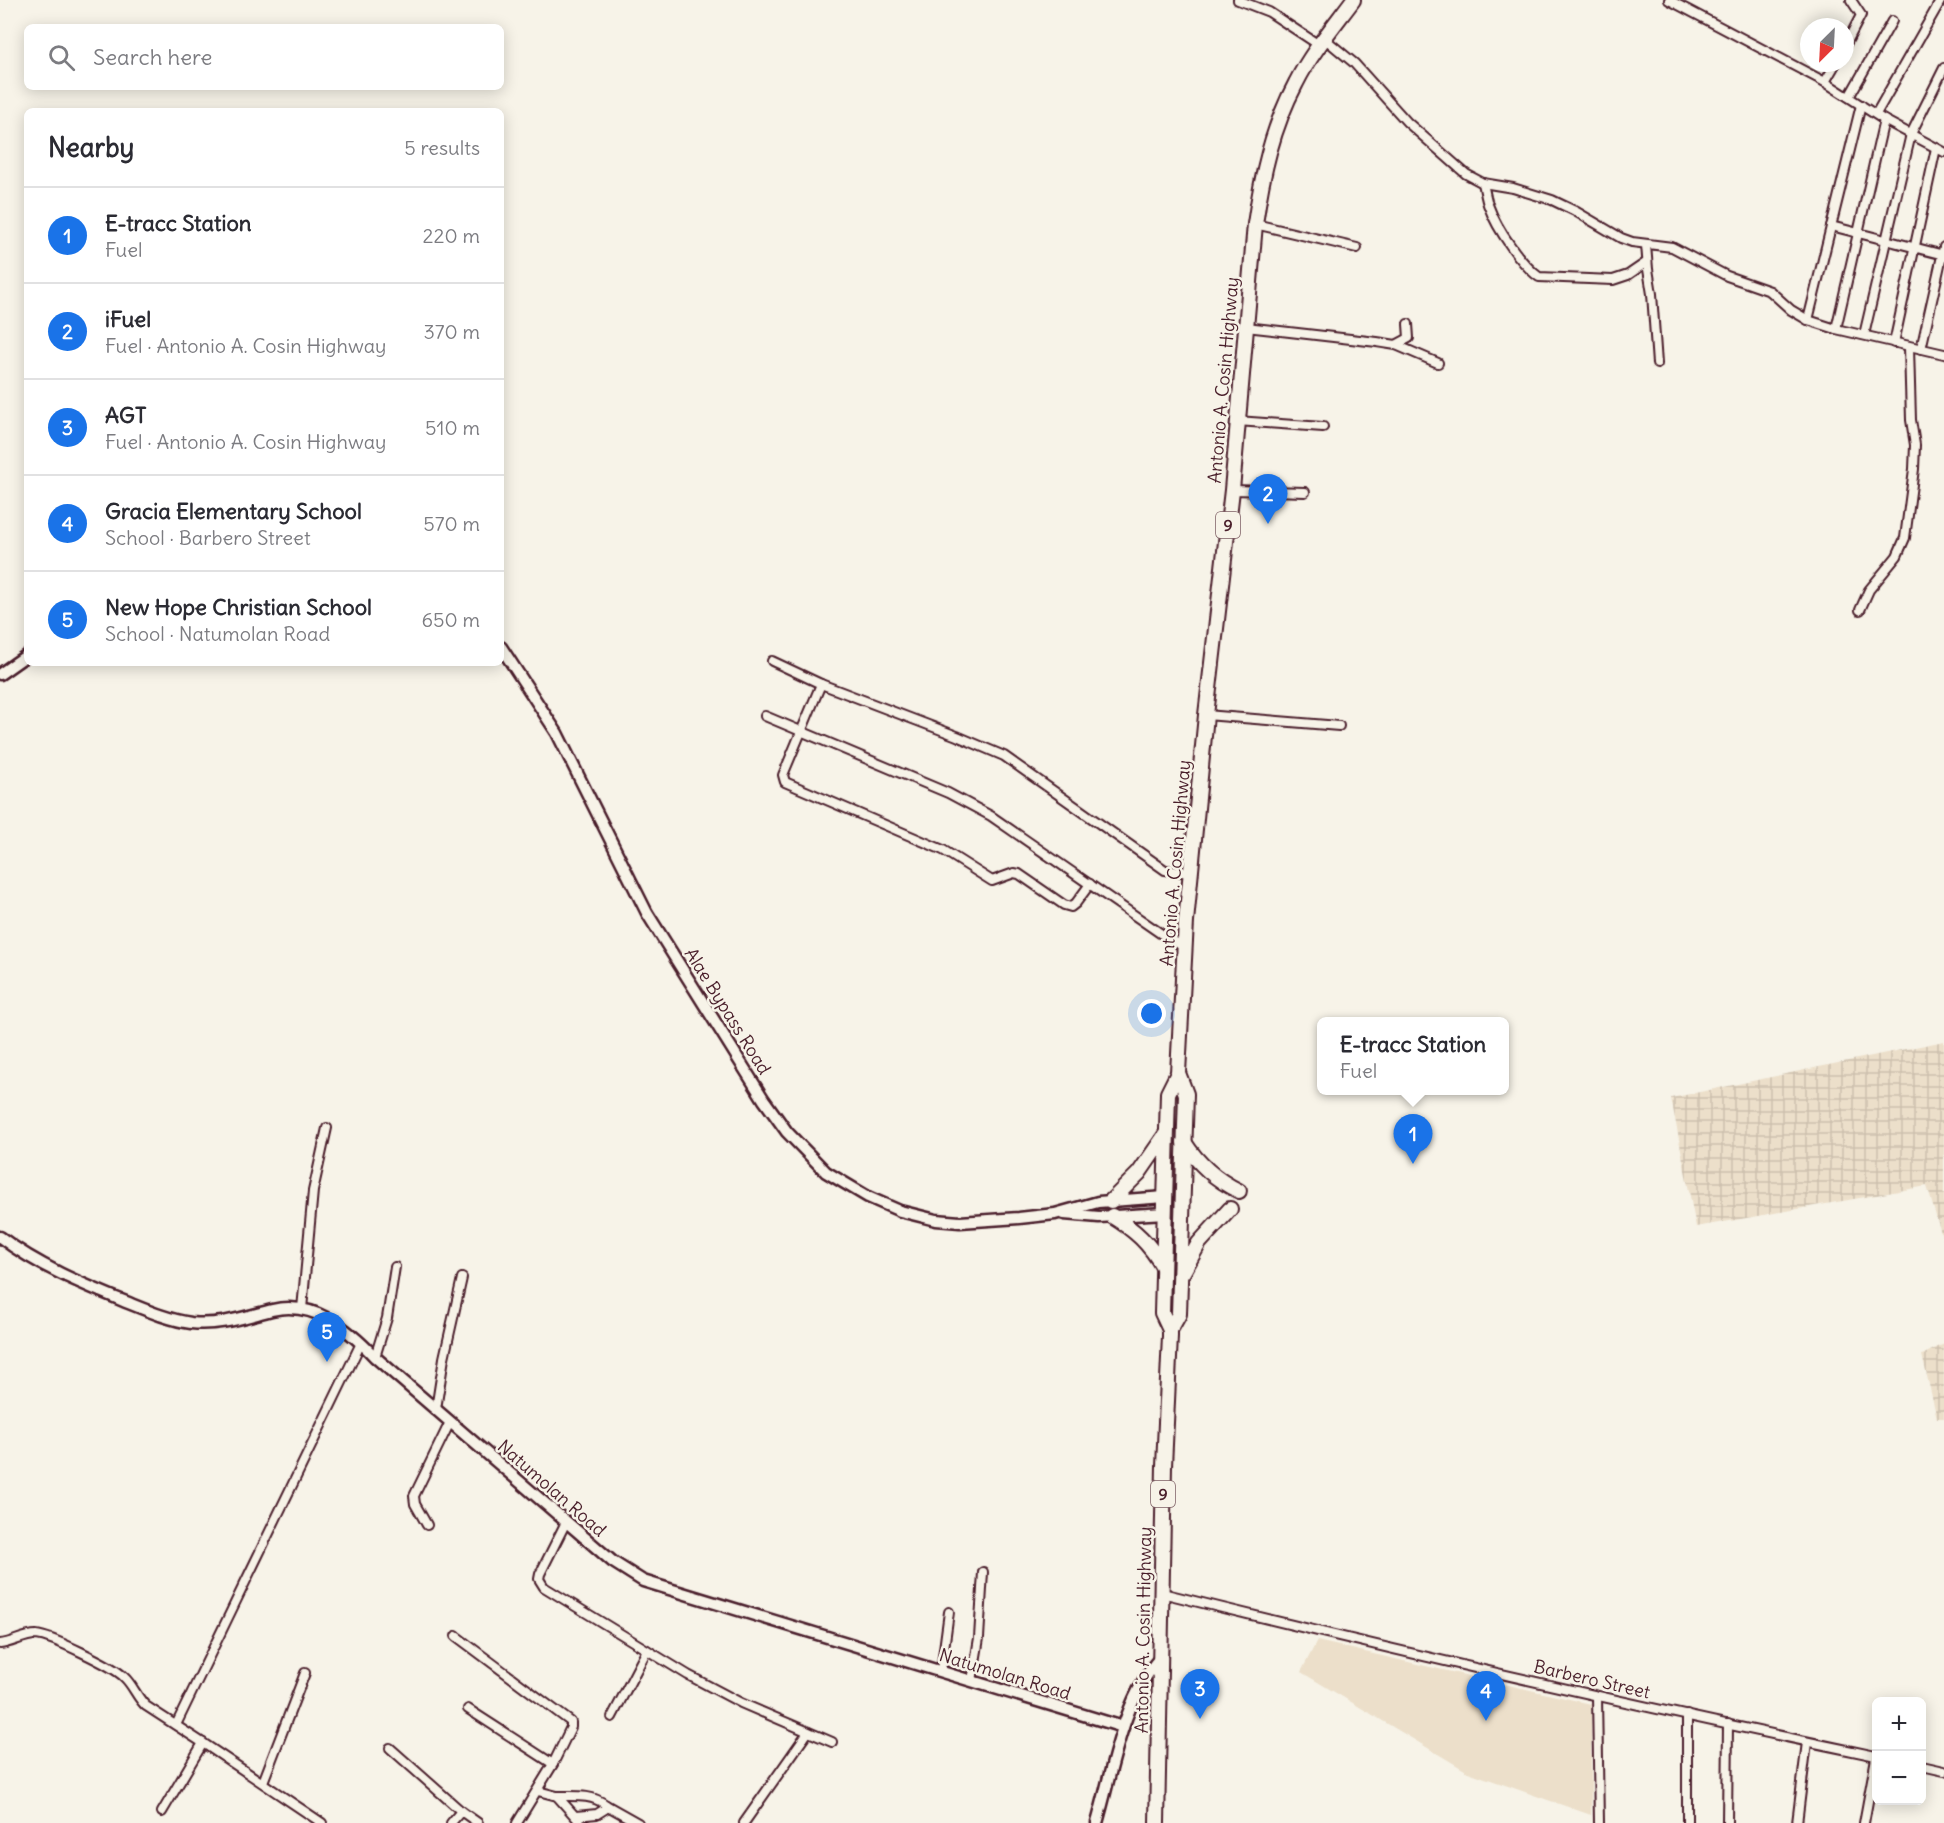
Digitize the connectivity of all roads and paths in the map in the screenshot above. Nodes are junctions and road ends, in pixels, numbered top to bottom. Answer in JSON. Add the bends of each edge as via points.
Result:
{"nodes":[{"id":1,"x":1238,"y":0,"type":"edge"},
{"id":2,"x":1353,"y":0,"type":"edge"},
{"id":3,"x":1669,"y":0,"type":"edge"},
{"id":4,"x":1851,"y":0,"type":"edge"},
{"id":5,"x":1941,"y":0,"type":"edge"},
{"id":6,"x":1892,"y":21,"type":"dead end"},
{"id":7,"x":1854,"y":29,"type":"edge"},
{"id":8,"x":1322,"y":41,"type":"junction"},
{"id":9,"x":1831,"y":72,"type":"edge"},
{"id":10,"x":1943,"y":73,"type":"edge"},
{"id":11,"x":1825,"y":82,"type":"junction"},
{"id":12,"x":1850,"y":97,"type":"junction"},
{"id":13,"x":1861,"y":105,"type":"junction"},
{"id":14,"x":1876,"y":114,"type":"junction"},
{"id":15,"x":1884,"y":120,"type":"junction"},
{"id":16,"x":1911,"y":134,"type":"junction"},
{"id":17,"x":1940,"y":150,"type":"edge"},
{"id":18,"x":1483,"y":183,"type":"junction"},
{"id":19,"x":1256,"y":224,"type":"junction"},
{"id":20,"x":1831,"y":226,"type":"junction"},
{"id":21,"x":1858,"y":235,"type":"junction"},
{"id":22,"x":1887,"y":241,"type":"junction"},
{"id":23,"x":1646,"y":245,"type":"junction"},
{"id":24,"x":1357,"y":248,"type":"dead end"},
{"id":25,"x":1915,"y":248,"type":"junction"},
{"id":26,"x":1943,"y":252,"type":"edge"},
{"id":27,"x":1647,"y":262,"type":"junction"},
{"id":28,"x":1808,"y":320,"type":"junction"},
{"id":29,"x":1408,"y":324,"type":"dead end"},
{"id":30,"x":1246,"y":327,"type":"junction"},
{"id":31,"x":1836,"y":329,"type":"junction"},
{"id":32,"x":1864,"y":335,"type":"junction"},
{"id":33,"x":1894,"y":343,"type":"junction"},
{"id":34,"x":1396,"y":345,"type":"junction"},
{"id":35,"x":1909,"y":347,"type":"junction"},
{"id":36,"x":1921,"y":349,"type":"junction"},
{"id":37,"x":1944,"y":354,"type":"edge"},
{"id":38,"x":1438,"y":363,"type":"dead end"},
{"id":39,"x":1658,"y":364,"type":"dead end"},
{"id":40,"x":1237,"y":421,"type":"junction"},
{"id":41,"x":1323,"y":427,"type":"dead end"},
{"id":42,"x":1232,"y":490,"type":"junction"},
{"id":43,"x":1305,"y":492,"type":"dead end"},
{"id":44,"x":1860,"y":610,"type":"dead end"},
{"id":45,"x":504,"y":652,"type":"edge"},
{"id":46,"x":24,"y":657,"type":"edge"},
{"id":47,"x":772,"y":661,"type":"dead end"},
{"id":48,"x":0,"y":674,"type":"edge"},
{"id":49,"x":822,"y":684,"type":"junction"},
{"id":50,"x":1206,"y":715,"type":"junction"},
{"id":51,"x":765,"y":716,"type":"dead end"},
{"id":52,"x":1339,"y":726,"type":"dead end"},
{"id":53,"x":802,"y":732,"type":"junction"},
{"id":54,"x":1190,"y":873,"type":"junction"},
{"id":55,"x":1090,"y":884,"type":"junction"},
{"id":56,"x":1184,"y":947,"type":"junction"},
{"id":57,"x":1178,"y":1073,"type":"junction"},
{"id":58,"x":327,"y":1128,"type":"dead end"},
{"id":59,"x":1167,"y":1132,"type":"junction"},
{"id":60,"x":1184,"y":1143,"type":"junction"},
{"id":61,"x":1239,"y":1191,"type":"dead end"},
{"id":62,"x":1183,"y":1196,"type":"junction"},
{"id":63,"x":1165,"y":1197,"type":"junction"},
{"id":64,"x":1111,"y":1201,"type":"junction"},
{"id":65,"x":1230,"y":1209,"type":"dead end"},
{"id":66,"x":1182,"y":1212,"type":"junction"},
{"id":67,"x":1165,"y":1213,"type":"junction"},
{"id":68,"x":1055,"y":1214,"type":"junction"},
{"id":69,"x":1112,"y":1216,"type":"junction"},
{"id":70,"x":0,"y":1237,"type":"edge"},
{"id":71,"x":395,"y":1267,"type":"dead end"},
{"id":72,"x":1163,"y":1268,"type":"junction"},
{"id":73,"x":1180,"y":1276,"type":"junction"},
{"id":74,"x":462,"y":1278,"type":"dead end"},
{"id":75,"x":302,"y":1309,"type":"junction"},
{"id":76,"x":1170,"y":1330,"type":"junction"},
{"id":77,"x":362,"y":1343,"type":"junction"},
{"id":78,"x":375,"y":1357,"type":"junction"},
{"id":79,"x":436,"y":1409,"type":"junction"},
{"id":80,"x":450,"y":1422,"type":"junction"},
{"id":81,"x":566,"y":1522,"type":"junction"},
{"id":82,"x":427,"y":1525,"type":"dead end"},
{"id":83,"x":983,"y":1572,"type":"dead end"},
{"id":84,"x":1162,"y":1593,"type":"junction"},
{"id":85,"x":949,"y":1611,"type":"dead end"},
{"id":86,"x":456,"y":1636,"type":"dead end"},
{"id":87,"x":0,"y":1644,"type":"edge"},
{"id":88,"x":647,"y":1650,"type":"junction"},
{"id":89,"x":1160,"y":1658,"type":"junction"},
{"id":90,"x":941,"y":1671,"type":"junction"},
{"id":91,"x":305,"y":1673,"type":"dead end"},
{"id":92,"x":972,"y":1681,"type":"junction"},
{"id":93,"x":1597,"y":1696,"type":"junction"},
{"id":94,"x":468,"y":1709,"type":"dead end"},
{"id":95,"x":1687,"y":1715,"type":"junction"},
{"id":96,"x":612,"y":1717,"type":"dead end"},
{"id":97,"x":1728,"y":1724,"type":"junction"},
{"id":98,"x":176,"y":1725,"type":"junction"},
{"id":99,"x":1123,"y":1727,"type":"junction"},
{"id":100,"x":808,"y":1732,"type":"junction"},
{"id":101,"x":832,"y":1742,"type":"dead end"},
{"id":102,"x":1807,"y":1742,"type":"junction"},
{"id":103,"x":203,"y":1743,"type":"junction"},
{"id":104,"x":390,"y":1748,"type":"dead end"},
{"id":105,"x":1872,"y":1756,"type":"edge"},
{"id":106,"x":553,"y":1764,"type":"junction"},
{"id":107,"x":1926,"y":1767,"type":"edge"},
{"id":108,"x":1944,"y":1771,"type":"edge"},
{"id":109,"x":1872,"y":1779,"type":"edge"},
{"id":110,"x":263,"y":1782,"type":"junction"},
{"id":111,"x":538,"y":1791,"type":"junction"},
{"id":112,"x":557,"y":1796,"type":"junction"},
{"id":113,"x":606,"y":1805,"type":"junction"},
{"id":114,"x":461,"y":1811,"type":"junction"},
{"id":115,"x":162,"y":1812,"type":"dead end"},
{"id":116,"x":578,"y":1820,"type":"edge"},
{"id":117,"x":322,"y":1823,"type":"edge"},
{"id":118,"x":451,"y":1823,"type":"edge"},
{"id":119,"x":478,"y":1823,"type":"edge"},
{"id":120,"x":517,"y":1823,"type":"edge"},
{"id":121,"x":638,"y":1823,"type":"edge"},
{"id":122,"x":744,"y":1823,"type":"edge"},
{"id":123,"x":1097,"y":1823,"type":"edge"},
{"id":124,"x":1156,"y":1823,"type":"edge"},
{"id":125,"x":1599,"y":1823,"type":"edge"},
{"id":126,"x":1687,"y":1823,"type":"edge"},
{"id":127,"x":1727,"y":1823,"type":"edge"},
{"id":128,"x":1797,"y":1823,"type":"edge"},
{"id":129,"x":1864,"y":1823,"type":"edge"}],
"edges":[{"from":1,"to":8,"type":"street"},
{"from":2,"to":8,"type":"highway","name":"Antonio A. Cosin Highway","number":"9"},
{"from":3,"to":11,"type":"street"},
{"from":4,"to":7,"type":"street","via":[[1861,15]]},
{"from":5,"to":14,"type":"street"},
{"from":6,"to":12,"type":"street"},
{"from":8,"to":18,"type":"street","via":[[1354,63],[1407,122],[1466,174]]},
{"from":8,"to":19,"type":"highway","name":"Antonio A. Cosin Highway","number":"9","via":[[1295,84],[1278,124],[1261,182]]},
{"from":9,"to":11,"type":"street"},
{"from":10,"to":16,"type":"street"},
{"from":11,"to":12,"type":"street"},
{"from":12,"to":13,"type":"street"},
{"from":13,"to":14,"type":"street"},
{"from":13,"to":20,"type":"street"},
{"from":14,"to":15,"type":"street"},
{"from":15,"to":16,"type":"street"},
{"from":15,"to":21,"type":"street"},
{"from":16,"to":17,"type":"street"},
{"from":16,"to":22,"type":"street"},
{"from":17,"to":25,"type":"street"},
{"from":18,"to":23,"type":"street","via":[[1552,200],[1621,238]]},
{"from":18,"to":27,"type":"street","via":[[1498,225],[1539,278],[1613,280]]},
{"from":19,"to":24,"type":"street"},
{"from":19,"to":30,"type":"highway","name":"Antonio A. Cosin Highway","number":"9"},
{"from":20,"to":21,"type":"street"},
{"from":20,"to":28,"type":"street"},
{"from":21,"to":22,"type":"street"},
{"from":21,"to":31,"type":"street"},
{"from":22,"to":25,"type":"street"},
{"from":22,"to":32,"type":"street"},
{"from":23,"to":27,"type":"street"},
{"from":23,"to":28,"type":"street","via":[[1672,248],[1734,279],[1765,289]]},
{"from":25,"to":26,"type":"street"},
{"from":25,"to":33,"type":"street"},
{"from":26,"to":36,"type":"street"},
{"from":27,"to":39,"type":"street"},
{"from":28,"to":31,"type":"street"},
{"from":29,"to":34,"type":"street","via":[[1409,338]]},
{"from":30,"to":34,"type":"street"},
{"from":30,"to":40,"type":"highway","name":"Antonio A. Cosin Highway","number":"9"},
{"from":31,"to":32,"type":"street"},
{"from":32,"to":33,"type":"street"},
{"from":33,"to":35,"type":"street"},
{"from":34,"to":38,"type":"street"},
{"from":35,"to":36,"type":"street"},
{"from":35,"to":44,"type":"street","via":[[1915,445],[1905,538]]},
{"from":36,"to":37,"type":"street"},
{"from":40,"to":41,"type":"street"},
{"from":40,"to":42,"type":"highway","name":"Antonio A. Cosin Highway","number":"9"},
{"from":42,"to":43,"type":"street"},
{"from":42,"to":50,"type":"highway","name":"Antonio A. Cosin Highway","number":"9"},
{"from":45,"to":68,"type":"street","name":"Alae Bypass Road","via":[[557,734],[647,913],[764,1100],[810,1157],[841,1182],[885,1205],[918,1216],[960,1222]]},
{"from":46,"to":48,"type":"street"},
{"from":47,"to":49,"type":"street"},
{"from":49,"to":53,"type":"street"},
{"from":49,"to":54,"type":"street","via":[[1004,756],[1165,870]]},
{"from":50,"to":52,"type":"street"},
{"from":50,"to":54,"type":"highway","name":"Antonio A. Cosin Highway","number":"9"},
{"from":51,"to":53,"type":"street"},
{"from":53,"to":55,"type":"street","via":[[976,807]]},
{"from":53,"to":55,"type":"street","via":[[783,775],[789,784],[937,848],[987,880],[1019,874],[1068,907]]},
{"from":54,"to":56,"type":"highway","name":"Antonio A. Cosin Highway","number":"9"},
{"from":55,"to":56,"type":"street"},
{"from":56,"to":57,"type":"highway","name":"Antonio A. Cosin Highway","number":"9"},
{"from":57,"to":59,"type":"highway","name":"Antonio A. Cosin Highway","number":"9","via":[[1168,1093]]},
{"from":57,"to":60,"type":"highway","name":"Antonio A. Cosin Highway","number":"9","via":[[1186,1094]]},
{"from":58,"to":75,"type":"street","via":[[313,1191]]},
{"from":59,"to":63,"type":"highway","name":"Antonio A. Cosin Highway","number":"9"},
{"from":59,"to":64,"type":"highway","via":[[1139,1173]]},
{"from":60,"to":61,"type":"highway","via":[[1213,1175]]},
{"from":60,"to":62,"type":"highway","name":"Antonio A. Cosin Highway","number":"9"},
{"from":62,"to":63,"type":"highway"},
{"from":62,"to":66,"type":"highway","name":"Antonio A. Cosin Highway","number":"9"},
{"from":63,"to":64,"type":"street","name":"Alae Bypass Road"},
{"from":63,"to":67,"type":"highway","name":"Antonio A. Cosin Highway","number":"9"},
{"from":64,"to":68,"type":"street","name":"Alae Bypass Road"},
{"from":65,"to":73,"type":"highway","via":[[1199,1243]]},
{"from":66,"to":67,"type":"highway"},
{"from":66,"to":73,"type":"highway","name":"Antonio A. Cosin Highway","number":"9"},
{"from":67,"to":69,"type":"street","name":"Alae Bypass Road"},
{"from":67,"to":72,"type":"highway","name":"Antonio A. Cosin Highway","number":"9"},
{"from":68,"to":69,"type":"street","name":"Alae Bypass Road"},
{"from":69,"to":72,"type":"highway","via":[[1149,1245]]},
{"from":70,"to":75,"type":"street","name":"Natumolan Road","via":[[24,1255],[92,1288],[188,1322],[215,1324],[273,1310]]},
{"from":71,"to":78,"type":"street","via":[[387,1318]]},
{"from":72,"to":76,"type":"highway","name":"Antonio A. Cosin Highway","number":"9","via":[[1162,1313]]},
{"from":73,"to":76,"type":"highway","name":"Antonio A. Cosin Highway","number":"9","via":[[1179,1314]]},
{"from":74,"to":79,"type":"street"},
{"from":75,"to":77,"type":"street","name":"Natumolan Road","via":[[335,1322]]},
{"from":76,"to":84,"type":"highway","name":"Antonio A. Cosin Highway","number":"9"},
{"from":77,"to":78,"type":"street","name":"Natumolan Road"},
{"from":77,"to":98,"type":"street"},
{"from":78,"to":79,"type":"street","name":"Natumolan Road"},
{"from":79,"to":80,"type":"street","name":"Natumolan Road"},
{"from":80,"to":81,"type":"street","name":"Natumolan Road"},
{"from":80,"to":82,"type":"street","via":[[414,1496]]},
{"from":81,"to":88,"type":"street","via":[[540,1574],[541,1584]]},
{"from":81,"to":90,"type":"street","name":"Natumolan Road","via":[[613,1563],[643,1581]]},
{"from":83,"to":92,"type":"street"},
{"from":84,"to":89,"type":"highway","name":"Antonio A. Cosin Highway","number":"9"},
{"from":84,"to":93,"type":"street","name":"Barbero Street"},
{"from":85,"to":90,"type":"street"},
{"from":86,"to":106,"type":"street","via":[[571,1722]]},
{"from":87,"to":98,"type":"street","via":[[32,1635],[55,1640],[123,1676],[138,1699]]},
{"from":88,"to":96,"type":"street"},
{"from":88,"to":100,"type":"street","via":[[741,1703]]},
{"from":89,"to":99,"type":"street","via":[[1150,1669]]},
{"from":89,"to":124,"type":"highway","name":"Antonio A. Cosin Highway","number":"9"},
{"from":90,"to":92,"type":"street","name":"Natumolan Road"},
{"from":91,"to":110,"type":"street"},
{"from":92,"to":99,"type":"street","name":"Natumolan Road"},
{"from":93,"to":95,"type":"street","name":"Barbero Street"},
{"from":93,"to":125,"type":"street"},
{"from":94,"to":106,"type":"street"},
{"from":95,"to":97,"type":"street","name":"Barbero Street"},
{"from":95,"to":126,"type":"street"},
{"from":97,"to":102,"type":"street","name":"Barbero Street"},
{"from":97,"to":127,"type":"street"},
{"from":98,"to":103,"type":"street"},
{"from":99,"to":123,"type":"street"},
{"from":100,"to":101,"type":"street"},
{"from":100,"to":122,"type":"street"},
{"from":102,"to":105,"type":"street","name":"Barbero Street"},
{"from":102,"to":128,"type":"street"},
{"from":103,"to":110,"type":"street"},
{"from":103,"to":115,"type":"street"},
{"from":104,"to":114,"type":"street"},
{"from":106,"to":111,"type":"street"},
{"from":107,"to":108,"type":"street"},
{"from":109,"to":129,"type":"street"},
{"from":110,"to":117,"type":"street"},
{"from":111,"to":112,"type":"street"},
{"from":111,"to":120,"type":"street"},
{"from":112,"to":113,"type":"street","via":[[587,1796]]},
{"from":112,"to":116,"type":"street"},
{"from":113,"to":116,"type":"street","via":[[597,1814]]},
{"from":113,"to":121,"type":"street"},
{"from":114,"to":118,"type":"street"},
{"from":114,"to":119,"type":"street"}]}
